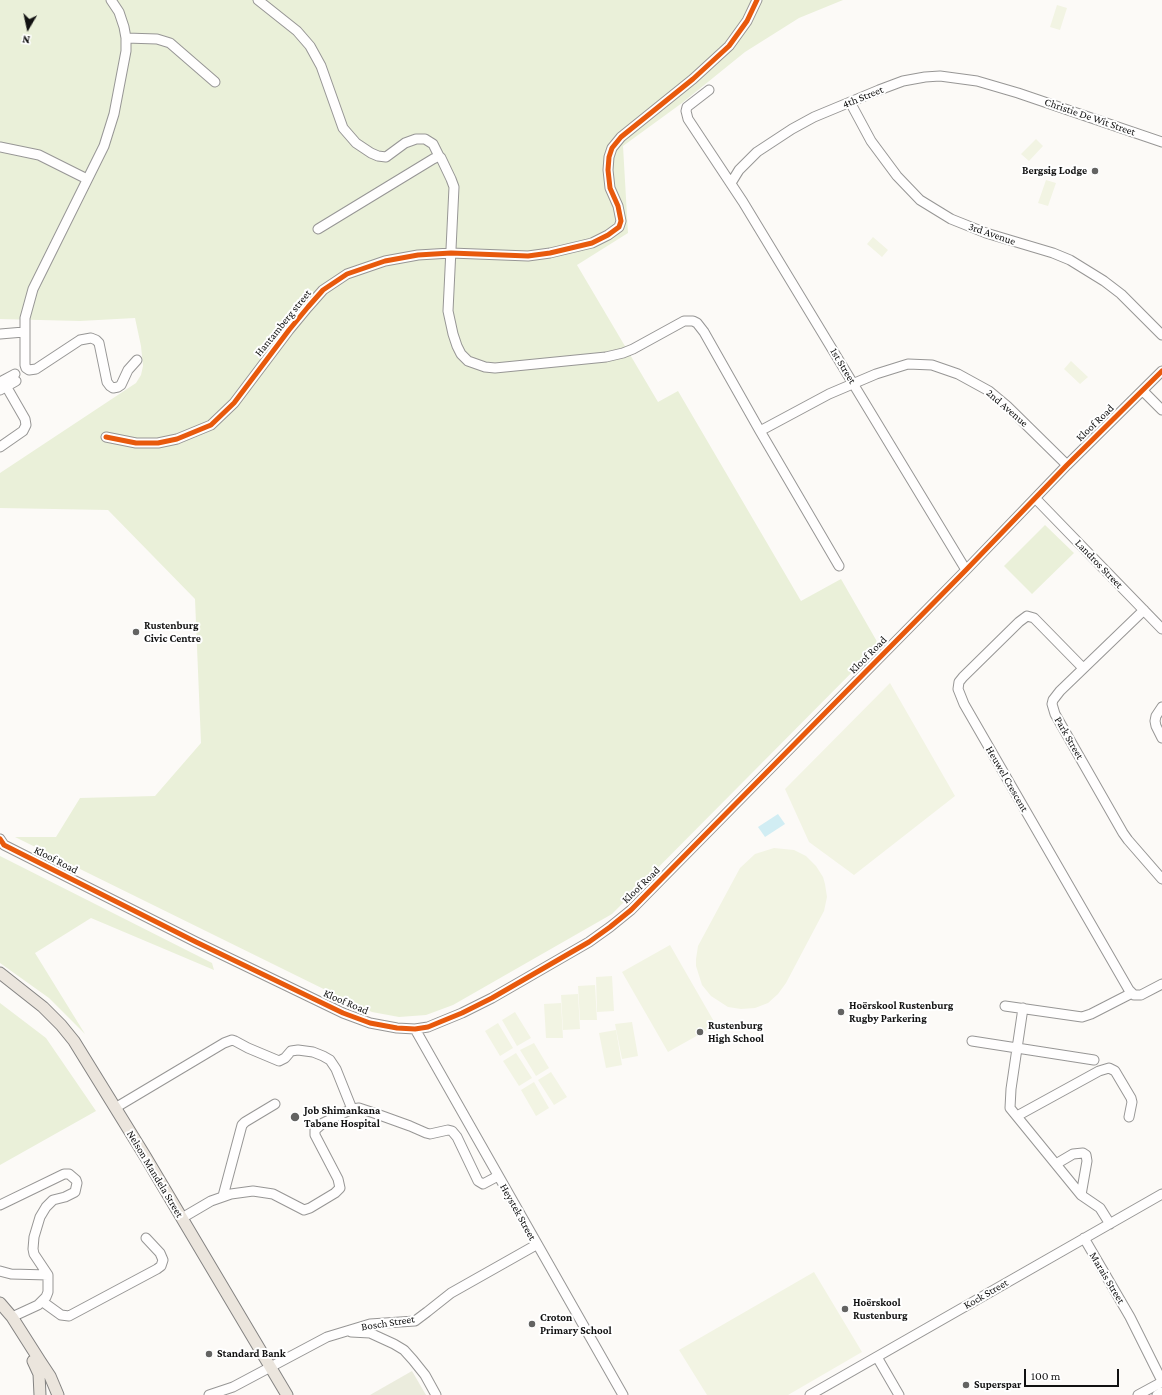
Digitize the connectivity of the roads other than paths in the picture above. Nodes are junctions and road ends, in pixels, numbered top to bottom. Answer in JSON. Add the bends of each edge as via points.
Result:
{"nodes":[{"id":1,"x":111,"y":0,"type":"edge"},
{"id":2,"x":258,"y":0,"type":"edge"},
{"id":3,"x":757,"y":0,"type":"edge"},
{"id":4,"x":126,"y":38,"type":"junction"},
{"id":5,"x":215,"y":82,"type":"dead end"},
{"id":6,"x":709,"y":90,"type":"dead end"},
{"id":7,"x":1018,"y":92,"type":"joint"},
{"id":8,"x":850,"y":102,"type":"junction"},
{"id":9,"x":1162,"y":142,"type":"edge"},
{"id":10,"x":0,"y":147,"type":"edge"},
{"id":11,"x":439,"y":156,"type":"junction"},
{"id":12,"x":87,"y":179,"type":"junction"},
{"id":13,"x":731,"y":183,"type":"junction"},
{"id":14,"x":318,"y":228,"type":"dead end"},
{"id":15,"x":451,"y":253,"type":"junction"},
{"id":16,"x":24,"y":332,"type":"junction"},
{"id":17,"x":0,"y":334,"type":"edge"},
{"id":18,"x":1162,"y":335,"type":"edge"},
{"id":19,"x":138,"y":360,"type":"dead end"},
{"id":20,"x":1162,"y":370,"type":"edge"},
{"id":21,"x":15,"y":377,"type":"dead end"},
{"id":22,"x":853,"y":383,"type":"junction"},
{"id":23,"x":2,"y":386,"type":"edge"},
{"id":24,"x":1143,"y":391,"type":"junction"},
{"id":25,"x":1162,"y":410,"type":"edge"},
{"id":26,"x":760,"y":431,"type":"junction"},
{"id":27,"x":106,"y":437,"type":"dead end"},
{"id":28,"x":0,"y":447,"type":"edge"},
{"id":29,"x":1067,"y":465,"type":"junction"},
{"id":30,"x":1036,"y":499,"type":"junction"},
{"id":31,"x":839,"y":566,"type":"dead end"},
{"id":32,"x":966,"y":570,"type":"junction"},
{"id":33,"x":1144,"y":610,"type":"junction"},
{"id":34,"x":1162,"y":629,"type":"edge"},
{"id":35,"x":1083,"y":668,"type":"junction"},
{"id":36,"x":1162,"y":707,"type":"edge"},
{"id":37,"x":1162,"y":738,"type":"edge"},
{"id":38,"x":1,"y":843,"type":"edge"},
{"id":39,"x":1162,"y":879,"type":"edge"},
{"id":40,"x":0,"y":973,"type":"edge"},
{"id":41,"x":1162,"y":984,"type":"edge"},
{"id":42,"x":1132,"y":993,"type":"junction"},
{"id":43,"x":1005,"y":1006,"type":"dead end"},
{"id":44,"x":1023,"y":1008,"type":"junction"},
{"id":45,"x":415,"y":1029,"type":"junction"},
{"id":46,"x":972,"y":1041,"type":"dead end"},
{"id":47,"x":1017,"y":1048,"type":"junction"},
{"id":48,"x":1094,"y":1060,"type":"dead end"},
{"id":49,"x":274,"y":1104,"type":"dead end"},
{"id":50,"x":115,"y":1108,"type":"junction"},
{"id":51,"x":352,"y":1109,"type":"junction"},
{"id":52,"x":1017,"y":1116,"type":"junction"},
{"id":53,"x":1129,"y":1117,"type":"dead end"},
{"id":54,"x":1056,"y":1164,"type":"junction"},
{"id":55,"x":498,"y":1176,"type":"junction"},
{"id":56,"x":1162,"y":1194,"type":"edge"},
{"id":57,"x":1081,"y":1195,"type":"junction"},
{"id":58,"x":223,"y":1196,"type":"junction"},
{"id":59,"x":0,"y":1205,"type":"edge"},
{"id":60,"x":182,"y":1218,"type":"junction"},
{"id":61,"x":1110,"y":1224,"type":"junction"},
{"id":62,"x":146,"y":1238,"type":"dead end"},
{"id":63,"x":1084,"y":1238,"type":"junction"},
{"id":64,"x":536,"y":1245,"type":"junction"},
{"id":65,"x":0,"y":1271,"type":"edge"},
{"id":66,"x":48,"y":1275,"type":"junction"},
{"id":67,"x":43,"y":1302,"type":"junction"},
{"id":68,"x":0,"y":1304,"type":"edge"},
{"id":69,"x":0,"y":1312,"type":"edge"},
{"id":70,"x":12,"y":1317,"type":"junction"},
{"id":71,"x":1130,"y":1317,"type":"junction"},
{"id":72,"x":345,"y":1332,"type":"junction"},
{"id":73,"x":877,"y":1357,"type":"junction"},
{"id":74,"x":270,"y":1367,"type":"junction"},
{"id":75,"x":1162,"y":1368,"type":"edge"},
{"id":76,"x":1162,"y":1382,"type":"edge"},
{"id":77,"x":1162,"y":1392,"type":"edge"},
{"id":78,"x":40,"y":1395,"type":"edge"},
{"id":79,"x":58,"y":1395,"type":"edge"},
{"id":80,"x":209,"y":1395,"type":"edge"},
{"id":81,"x":287,"y":1395,"type":"edge"},
{"id":82,"x":436,"y":1395,"type":"edge"},
{"id":83,"x":623,"y":1395,"type":"edge"},
{"id":84,"x":810,"y":1395,"type":"edge"},
{"id":85,"x":899,"y":1395,"type":"edge"},
{"id":86,"x":1138,"y":1395,"type":"edge"},
{"id":87,"x":1157,"y":1395,"type":"edge"}],
"edges":[{"from":1,"to":4,"type":"street","via":[[118,12]]},
{"from":2,"to":11,"type":"street","via":[[297,30],[310,46],[321,66],[343,128],[356,143],[371,153],[386,157],[405,143],[425,139],[433,144]]},
{"from":3,"to":15,"type":"street","name":"Hantamberg street","via":[[748,21],[729,46],[698,75],[621,137],[612,148],[608,170],[610,188],[620,215],[619,227],[608,236],[592,243],[528,256]]},
{"from":4,"to":5,"type":"street","via":[[157,39],[170,43]]},
{"from":4,"to":12,"type":"street","via":[[124,68],[114,114],[104,146]]},
{"from":6,"to":13,"type":"street","name":"1st Street","via":[[686,111],[688,119]]},
{"from":7,"to":8,"type":"street","name":"4th Street","via":[[977,80],[940,76],[904,81]]},
{"from":7,"to":9,"type":"street","name":"Christie De Wit Street"},
{"from":8,"to":13,"type":"street","name":"4th Street","via":[[814,117],[776,138],[739,170]]},
{"from":8,"to":18,"type":"street","name":"3rd Avenue","via":[[871,140],[897,176],[920,200],[958,222],[1070,260],[1104,280]]},
{"from":10,"to":12,"type":"street","via":[[39,155]]},
{"from":11,"to":14,"type":"street"},
{"from":11,"to":15,"type":"street","via":[[454,187]]},
{"from":12,"to":16,"type":"street","via":[[33,289]]},
{"from":13,"to":22,"type":"street","name":"1st Street"},
{"from":15,"to":26,"type":"street","via":[[448,311],[457,346],[468,360],[495,368],[606,357],[633,349],[684,321],[693,321],[700,326]]},
{"from":15,"to":27,"type":"street","name":"Hantamberg street","via":[[385,261],[346,274],[337,280],[323,290],[308,307],[234,403],[211,424],[177,439],[158,443],[136,443]]},
{"from":16,"to":17,"type":"street"},
{"from":16,"to":19,"type":"street","via":[[25,365],[29,370],[36,369],[87,338],[96,340],[99,344],[107,382],[113,388],[121,385],[128,370]]},
{"from":20,"to":24,"type":"street","name":"Kloof Road"},
{"from":21,"to":23,"type":"street"},
{"from":22,"to":26,"type":"street","name":"2nd Avenue"},
{"from":22,"to":29,"type":"street","name":"2nd Avenue","via":[[908,364],[943,368],[989,391]]},
{"from":22,"to":32,"type":"street","name":"1st Street"},
{"from":23,"to":28,"type":"street","via":[[25,419],[26,425],[23,431]]},
{"from":24,"to":25,"type":"street"},
{"from":24,"to":29,"type":"street","name":"Kloof Road"},
{"from":26,"to":31,"type":"street"},
{"from":29,"to":30,"type":"street","name":"Kloof Road"},
{"from":30,"to":32,"type":"street","name":"Kloof Road"},
{"from":30,"to":33,"type":"street","name":"Landros Street"},
{"from":32,"to":45,"type":"street","name":"Kloof Road","via":[[658,882],[610,927],[540,971],[462,1014],[428,1027]]},
{"from":33,"to":34,"type":"street","name":"Landros Street"},
{"from":33,"to":35,"type":"street","name":"Park Street"},
{"from":35,"to":39,"type":"street","name":"Park Street","via":[[1056,696],[1052,704],[1053,709],[1128,840]]},
{"from":35,"to":42,"type":"street","name":"Heuwel Crescent","via":[[1034,618],[1027,616],[963,677],[958,689],[964,704]]},
{"from":36,"to":37,"type":"street","via":[[1155,721]]},
{"from":38,"to":45,"type":"street","name":"Kloof Road","via":[[343,1013],[383,1026]]},
{"from":40,"to":50,"type":"main road","name":"Nelson Mandela Street","via":[[61,1025],[74,1041]]},
{"from":41,"to":42,"type":"street","via":[[1138,996]]},
{"from":42,"to":44,"type":"street","via":[[1082,1017]]},
{"from":43,"to":44,"type":"street"},
{"from":44,"to":47,"type":"street"},
{"from":45,"to":55,"type":"street","name":"Heystek Street"},
{"from":46,"to":47,"type":"street"},
{"from":47,"to":48,"type":"street"},
{"from":47,"to":52,"type":"street","via":[[1010,1104]]},
{"from":49,"to":58,"type":"street","via":[[242,1126]]},
{"from":50,"to":51,"type":"street","via":[[232,1040],[279,1061],[291,1051],[298,1050],[313,1052],[330,1060]]},
{"from":50,"to":60,"type":"main road","name":"Nelson Mandela Street"},
{"from":51,"to":55,"type":"street","via":[[359,1108],[430,1134],[452,1131],[478,1181],[484,1184]]},
{"from":51,"to":58,"type":"street","via":[[323,1123],[315,1130],[315,1135],[338,1179],[340,1188],[335,1193],[304,1210],[280,1197],[263,1192]]},
{"from":52,"to":53,"type":"street","via":[[1100,1070],[1109,1068],[1115,1071],[1131,1098]]},
{"from":52,"to":54,"type":"street"},
{"from":54,"to":57,"type":"street"},
{"from":54,"to":57,"type":"street","via":[[1073,1154],[1086,1155]]},
{"from":55,"to":64,"type":"street","name":"Heystek Street"},
{"from":56,"to":61,"type":"street","name":"Kock Street"},
{"from":57,"to":61,"type":"street","via":[[1100,1208]]},
{"from":58,"to":60,"type":"street"},
{"from":59,"to":66,"type":"street","via":[[64,1174],[70,1174],[76,1180],[74,1192],[53,1200],[46,1207],[34,1237],[33,1249]]},
{"from":60,"to":74,"type":"main road","name":"Nelson Mandela Street"},
{"from":61,"to":63,"type":"street","name":"Kock Street"},
{"from":62,"to":67,"type":"street","via":[[164,1260],[157,1269],[69,1316],[61,1316]]},
{"from":63,"to":71,"type":"street","name":"Marais Street"},
{"from":63,"to":73,"type":"street","name":"Kock Street"},
{"from":64,"to":72,"type":"street","name":"Bosch Street","via":[[451,1294],[415,1320],[380,1322]]},
{"from":64,"to":83,"type":"street","name":"Heystek Street"},
{"from":65,"to":66,"type":"street","via":[[11,1274]]},
{"from":66,"to":67,"type":"street","via":[[48,1292]]},
{"from":67,"to":70,"type":"street"},
{"from":68,"to":70,"type":"main road"},
{"from":69,"to":78,"type":"main road","via":[[36,1365],[40,1378]]},
{"from":70,"to":79,"type":"main road","via":[[50,1376]]},
{"from":71,"to":75,"type":"street","name":"Marais Street"},
{"from":71,"to":76,"type":"street","name":"Marais Street"},
{"from":72,"to":74,"type":"street","name":"Bosch Street","via":[[320,1340]]},
{"from":72,"to":82,"type":"street","via":[[370,1333],[404,1350],[425,1375]]},
{"from":73,"to":84,"type":"street","name":"Kock Street"},
{"from":73,"to":85,"type":"street"},
{"from":74,"to":80,"type":"street","name":"Bosch Street","via":[[233,1387]]},
{"from":74,"to":81,"type":"main road","name":"Nelson Mandela Street"},
{"from":76,"to":86,"type":"street"},
{"from":77,"to":87,"type":"street"}]}
